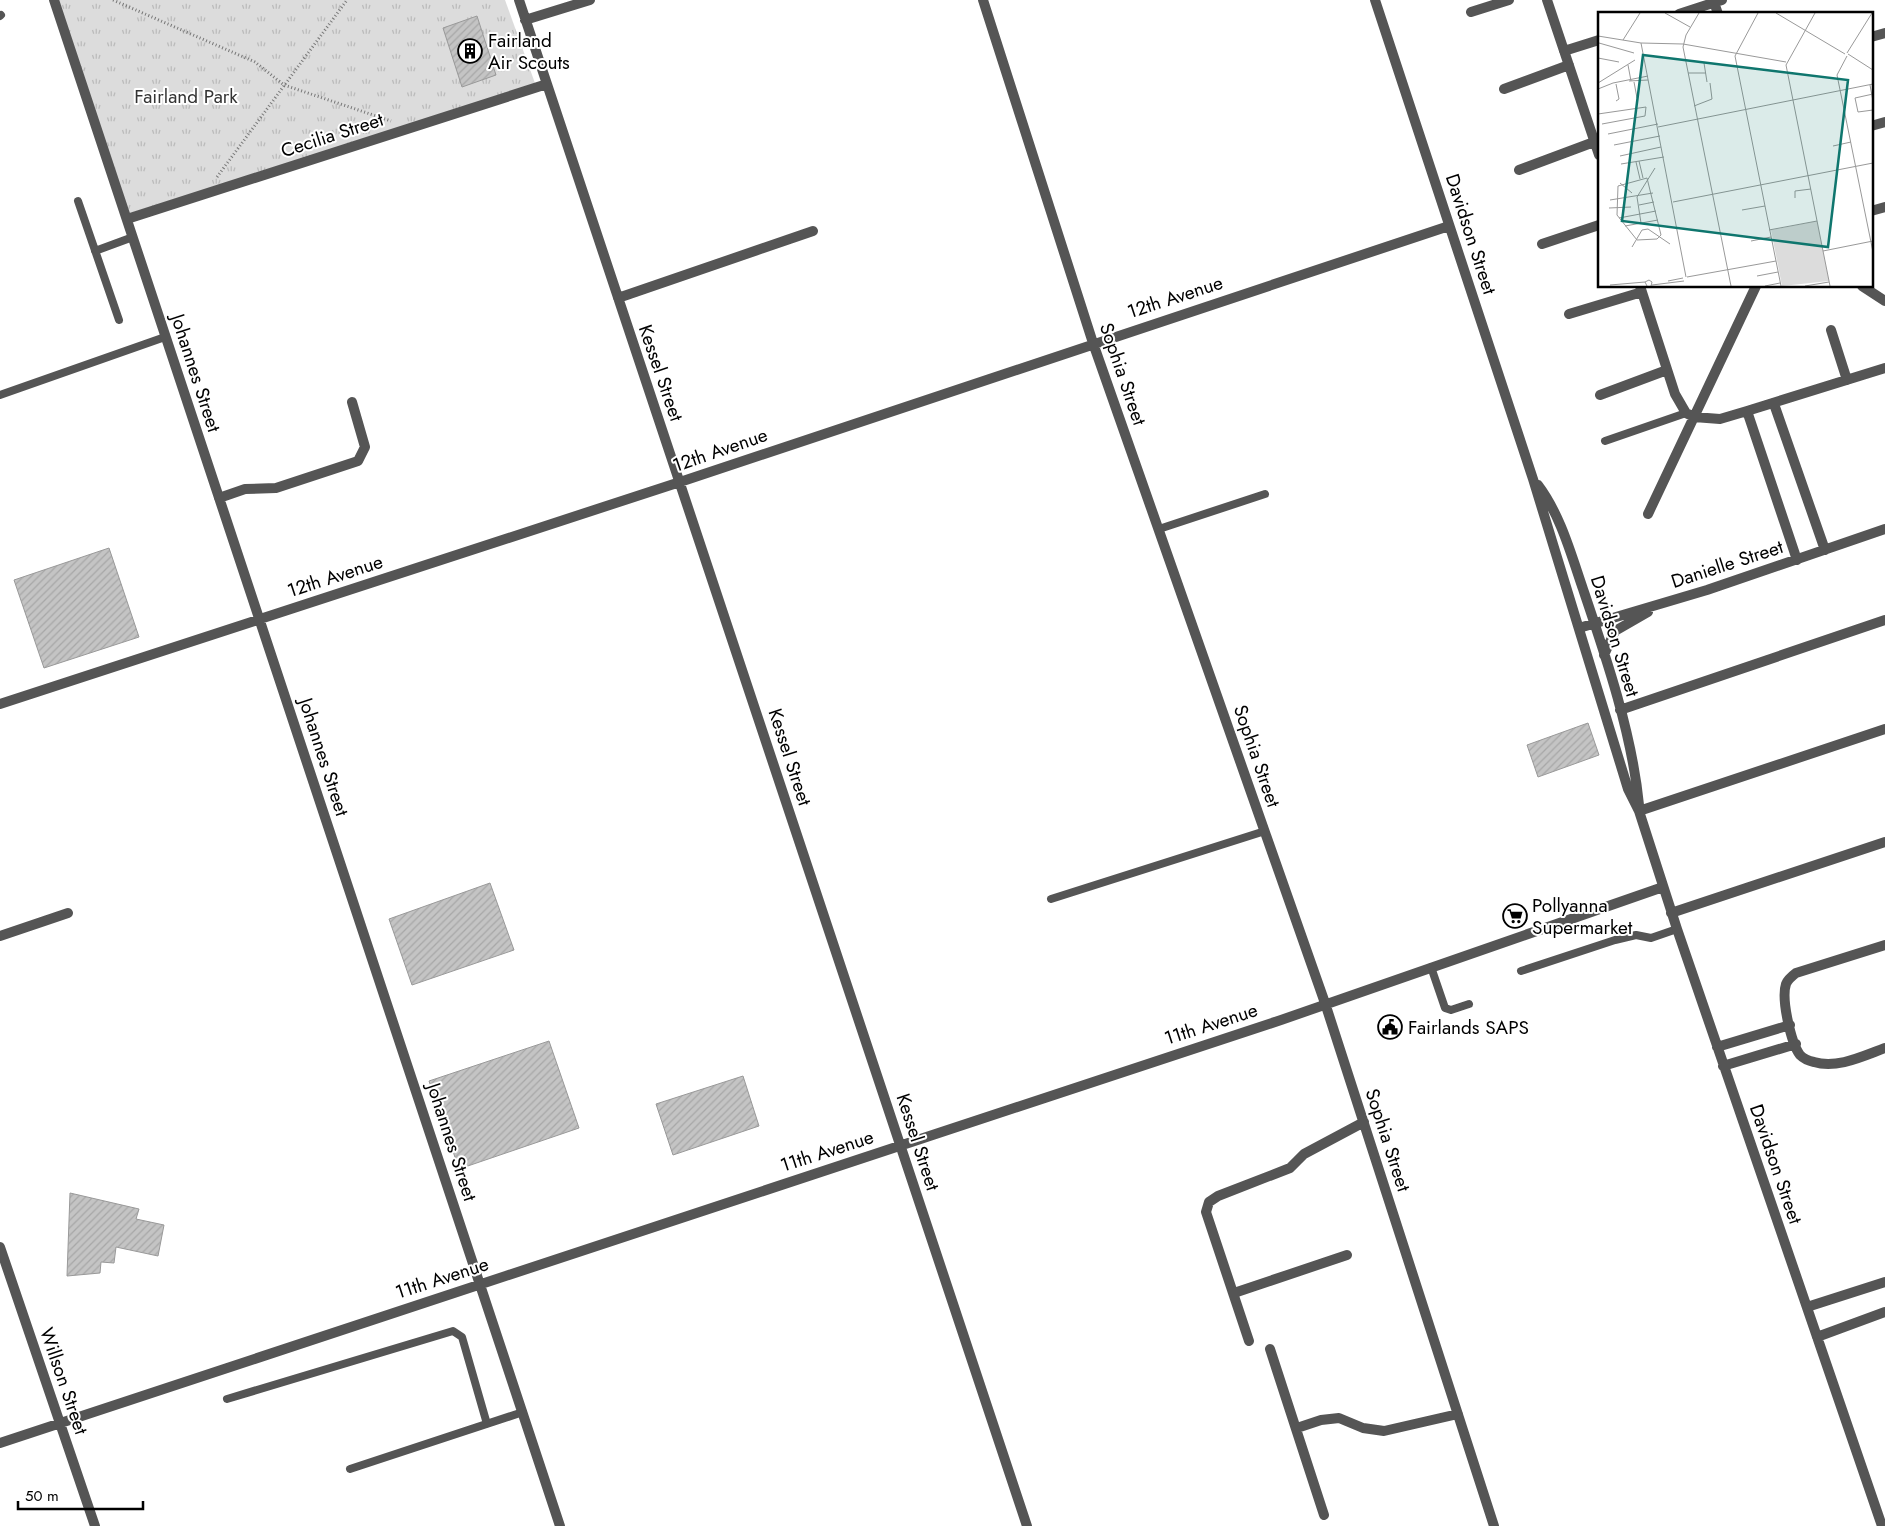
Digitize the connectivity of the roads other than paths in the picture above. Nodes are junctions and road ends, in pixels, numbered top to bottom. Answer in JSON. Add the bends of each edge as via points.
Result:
{"nodes":[{"id":1,"x":54,"y":0,"type":"edge"},
{"id":2,"x":519,"y":0,"type":"edge"},
{"id":3,"x":590,"y":0,"type":"edge"},
{"id":4,"x":983,"y":0,"type":"edge"},
{"id":5,"x":1375,"y":0,"type":"edge"},
{"id":6,"x":1508,"y":0,"type":"edge"},
{"id":7,"x":1547,"y":0,"type":"edge"},
{"id":8,"x":1718,"y":1,"type":"edge"},
{"id":9,"x":1472,"y":12,"type":"dead end"},
{"id":10,"x":1686,"y":12,"type":"edge"},
{"id":11,"x":526,"y":20,"type":"junction"},
{"id":12,"x":1885,"y":33,"type":"edge"},
{"id":13,"x":1872,"y":38,"type":"edge"},
{"id":14,"x":1598,"y":40,"type":"edge"},
{"id":15,"x":1564,"y":52,"type":"junction"},
{"id":16,"x":1569,"y":66,"type":"junction"},
{"id":17,"x":546,"y":84,"type":"junction"},
{"id":18,"x":1504,"y":88,"type":"dead end"},
{"id":19,"x":1885,"y":122,"type":"edge"},
{"id":20,"x":1872,"y":126,"type":"edge"},
{"id":21,"x":1595,"y":130,"type":"edge"},
{"id":22,"x":1594,"y":142,"type":"junction"},
{"id":23,"x":1598,"y":152,"type":"edge"},
{"id":24,"x":1518,"y":170,"type":"dead end"},
{"id":25,"x":78,"y":201,"type":"dead end"},
{"id":26,"x":1885,"y":207,"type":"edge"},
{"id":27,"x":1872,"y":211,"type":"edge"},
{"id":28,"x":128,"y":219,"type":"junction"},
{"id":29,"x":1598,"y":225,"type":"edge"},
{"id":30,"x":1449,"y":226,"type":"junction"},
{"id":31,"x":813,"y":231,"type":"dead end"},
{"id":32,"x":133,"y":237,"type":"junction"},
{"id":33,"x":1542,"y":244,"type":"dead end"},
{"id":34,"x":95,"y":251,"type":"junction"},
{"id":35,"x":1755,"y":288,"type":"edge"},
{"id":36,"x":1865,"y":288,"type":"edge"},
{"id":37,"x":1641,"y":289,"type":"edge"},
{"id":38,"x":618,"y":298,"type":"junction"},
{"id":39,"x":1885,"y":301,"type":"edge"},
{"id":40,"x":1569,"y":314,"type":"dead end"},
{"id":41,"x":119,"y":320,"type":"dead end"},
{"id":42,"x":1831,"y":330,"type":"dead end"},
{"id":43,"x":165,"y":337,"type":"junction"},
{"id":44,"x":1093,"y":343,"type":"junction"},
{"id":45,"x":1885,"y":368,"type":"edge"},
{"id":46,"x":1667,"y":370,"type":"junction"},
{"id":47,"x":1847,"y":380,"type":"junction"},
{"id":48,"x":0,"y":394,"type":"edge"},
{"id":49,"x":1600,"y":395,"type":"dead end"},
{"id":50,"x":352,"y":402,"type":"dead end"},
{"id":51,"x":1774,"y":404,"type":"junction"},
{"id":52,"x":1747,"y":412,"type":"junction"},
{"id":53,"x":1690,"y":415,"type":"junction"},
{"id":54,"x":1605,"y":441,"type":"dead end"},
{"id":55,"x":1533,"y":479,"type":"junction"},
{"id":56,"x":680,"y":482,"type":"junction"},
{"id":57,"x":1264,"y":494,"type":"dead end"},
{"id":58,"x":219,"y":498,"type":"junction"},
{"id":59,"x":1648,"y":514,"type":"dead end"},
{"id":60,"x":1159,"y":529,"type":"junction"},
{"id":61,"x":1885,"y":530,"type":"edge"},
{"id":62,"x":1825,"y":550,"type":"junction"},
{"id":63,"x":1797,"y":560,"type":"junction"},
{"id":64,"x":1707,"y":590,"type":"junction"},
{"id":65,"x":260,"y":620,"type":"junction"},
{"id":66,"x":1885,"y":620,"type":"edge"},
{"id":67,"x":1594,"y":623,"type":"junction"},
{"id":68,"x":1579,"y":628,"type":"junction"},
{"id":69,"x":1604,"y":655,"type":"junction"},
{"id":70,"x":0,"y":704,"type":"edge"},
{"id":71,"x":1620,"y":710,"type":"junction"},
{"id":72,"x":1885,"y":729,"type":"edge"},
{"id":73,"x":1639,"y":811,"type":"junction"},
{"id":74,"x":1265,"y":831,"type":"junction"},
{"id":75,"x":1885,"y":842,"type":"edge"},
{"id":76,"x":1663,"y":887,"type":"junction"},
{"id":77,"x":1051,"y":899,"type":"dead end"},
{"id":78,"x":68,"y":913,"type":"dead end"},
{"id":79,"x":1672,"y":913,"type":"junction"},
{"id":80,"x":1677,"y":929,"type":"junction"},
{"id":81,"x":0,"y":936,"type":"edge"},
{"id":82,"x":1885,"y":945,"type":"edge"},
{"id":83,"x":1431,"y":966,"type":"junction"},
{"id":84,"x":1521,"y":971,"type":"dead end"},
{"id":85,"x":1325,"y":1003,"type":"junction"},
{"id":86,"x":1469,"y":1004,"type":"dead end"},
{"id":87,"x":1790,"y":1025,"type":"junction"},
{"id":88,"x":1796,"y":1044,"type":"junction"},
{"id":89,"x":1717,"y":1047,"type":"junction"},
{"id":90,"x":1885,"y":1048,"type":"edge"},
{"id":91,"x":1724,"y":1066,"type":"junction"},
{"id":92,"x":1364,"y":1122,"type":"junction"},
{"id":93,"x":901,"y":1146,"type":"junction"},
{"id":94,"x":0,"y":1247,"type":"edge"},
{"id":95,"x":1347,"y":1255,"type":"dead end"},
{"id":96,"x":1885,"y":1282,"type":"edge"},
{"id":97,"x":480,"y":1284,"type":"junction"},
{"id":98,"x":1234,"y":1293,"type":"junction"},
{"id":99,"x":1806,"y":1307,"type":"junction"},
{"id":100,"x":1885,"y":1312,"type":"edge"},
{"id":101,"x":1817,"y":1337,"type":"junction"},
{"id":102,"x":1249,"y":1341,"type":"dead end"},
{"id":103,"x":1270,"y":1349,"type":"dead end"},
{"id":104,"x":227,"y":1399,"type":"dead end"},
{"id":105,"x":523,"y":1412,"type":"junction"},
{"id":106,"x":1458,"y":1414,"type":"junction"},
{"id":107,"x":60,"y":1423,"type":"junction"},
{"id":108,"x":487,"y":1424,"type":"junction"},
{"id":109,"x":1296,"y":1428,"type":"junction"},
{"id":110,"x":0,"y":1443,"type":"edge"},
{"id":111,"x":350,"y":1469,"type":"dead end"},
{"id":112,"x":1324,"y":1515,"type":"dead end"},
{"id":113,"x":95,"y":1526,"type":"edge"},
{"id":114,"x":560,"y":1526,"type":"edge"},
{"id":115,"x":1027,"y":1526,"type":"edge"},
{"id":116,"x":1494,"y":1526,"type":"edge"},
{"id":117,"x":1882,"y":1526,"type":"edge"}],
"edges":[{"from":1,"to":28,"type":"street","name":"Johannes Street"},
{"from":2,"to":11,"type":"street","name":"Kessel Street"},
{"from":3,"to":11,"type":"street"},
{"from":4,"to":44,"type":"street","name":"Sophia Street"},
{"from":5,"to":30,"type":"street","name":"Davidson Street"},
{"from":6,"to":9,"type":"street"},
{"from":7,"to":15,"type":"street"},
{"from":8,"to":10,"type":"street"},
{"from":11,"to":17,"type":"street","name":"Kessel Street"},
{"from":12,"to":13,"type":"street"},
{"from":14,"to":15,"type":"street"},
{"from":15,"to":16,"type":"street"},
{"from":16,"to":18,"type":"street"},
{"from":16,"to":21,"type":"street"},
{"from":17,"to":28,"type":"street","name":"Cecilia Street"},
{"from":17,"to":38,"type":"street","name":"Kessel Street"},
{"from":19,"to":20,"type":"street"},
{"from":21,"to":22,"type":"street"},
{"from":22,"to":23,"type":"street"},
{"from":22,"to":24,"type":"street"},
{"from":25,"to":34,"type":"lane"},
{"from":26,"to":27,"type":"street"},
{"from":28,"to":32,"type":"street","name":"Johannes Street"},
{"from":29,"to":33,"type":"street"},
{"from":30,"to":44,"type":"street","name":"12th Avenue"},
{"from":30,"to":55,"type":"street","name":"Davidson Street"},
{"from":31,"to":38,"type":"street"},
{"from":32,"to":34,"type":"lane"},
{"from":32,"to":43,"type":"street","name":"Johannes Street"},
{"from":34,"to":41,"type":"lane"},
{"from":35,"to":53,"type":"street"},
{"from":36,"to":39,"type":"street"},
{"from":37,"to":40,"type":"street"},
{"from":37,"to":46,"type":"street"},
{"from":38,"to":56,"type":"street","name":"Kessel Street"},
{"from":42,"to":47,"type":"street"},
{"from":43,"to":48,"type":"lane"},
{"from":43,"to":58,"type":"street","name":"Johannes Street"},
{"from":44,"to":56,"type":"street","name":"12th Avenue"},
{"from":44,"to":60,"type":"street","name":"Sophia Street"},
{"from":45,"to":47,"type":"street"},
{"from":46,"to":49,"type":"street"},
{"from":46,"to":53,"type":"street","via":[[1674,394]]},
{"from":47,"to":51,"type":"street"},
{"from":50,"to":58,"type":"street","via":[[365,447],[358,461],[276,488],[245,489]]},
{"from":51,"to":52,"type":"street"},
{"from":51,"to":62,"type":"street"},
{"from":52,"to":53,"type":"street","via":[[1720,418]]},
{"from":52,"to":63,"type":"street"},
{"from":53,"to":54,"type":"lane"},
{"from":53,"to":59,"type":"street"},
{"from":55,"to":67,"type":"street","name":"Davidson Street","via":[[1552,509]]},
{"from":55,"to":68,"type":"street","name":"Davidson Street"},
{"from":56,"to":65,"type":"street","name":"12th Avenue"},
{"from":56,"to":93,"type":"street","name":"Kessel Street"},
{"from":57,"to":60,"type":"lane"},
{"from":58,"to":65,"type":"street","name":"Johannes Street"},
{"from":60,"to":74,"type":"street","name":"Sophia Street"},
{"from":61,"to":62,"type":"street","name":"Danielle Street"},
{"from":62,"to":63,"type":"street","name":"Danielle Street"},
{"from":63,"to":64,"type":"street","name":"Danielle Street"},
{"from":64,"to":67,"type":"street","name":"Danielle Street"},
{"from":64,"to":69,"type":"street","via":[[1652,610],[1617,629]]},
{"from":65,"to":70,"type":"street","name":"12th Avenue"},
{"from":65,"to":97,"type":"street","name":"Johannes Street"},
{"from":66,"to":71,"type":"street"},
{"from":67,"to":68,"type":"street","name":"Danielle Street"},
{"from":67,"to":69,"type":"street","name":"Davidson Street"},
{"from":68,"to":73,"type":"street","name":"Davidson Street","via":[[1628,789]]},
{"from":69,"to":71,"type":"street","name":"Davidson Street"},
{"from":71,"to":73,"type":"street","name":"Davidson Street","via":[[1637,786]]},
{"from":72,"to":73,"type":"street"},
{"from":73,"to":76,"type":"street","name":"Davidson Street"},
{"from":74,"to":77,"type":"lane"},
{"from":74,"to":85,"type":"street","name":"Sophia Street"},
{"from":75,"to":79,"type":"street"},
{"from":76,"to":79,"type":"street","name":"Davidson Street"},
{"from":76,"to":83,"type":"street","name":"11th Avenue"},
{"from":78,"to":81,"type":"street"},
{"from":79,"to":80,"type":"street","name":"Davidson Street"},
{"from":80,"to":84,"type":"lane","via":[[1651,938],[1636,936],[1615,940]]},
{"from":80,"to":89,"type":"street","name":"Davidson Street"},
{"from":82,"to":87,"type":"street","via":[[1796,973],[1788,979],[1784,1005]]},
{"from":83,"to":85,"type":"street","name":"11th Avenue"},
{"from":83,"to":86,"type":"lane","via":[[1445,1008],[1451,1010]]},
{"from":85,"to":92,"type":"street","name":"Sophia Street"},
{"from":85,"to":93,"type":"street","name":"11th Avenue"},
{"from":87,"to":88,"type":"street"},
{"from":87,"to":89,"type":"street"},
{"from":88,"to":90,"type":"street","via":[[1804,1059],[1830,1065]]},
{"from":88,"to":91,"type":"street"},
{"from":89,"to":91,"type":"street","name":"Davidson Street"},
{"from":91,"to":99,"type":"street","name":"Davidson Street"},
{"from":92,"to":98,"type":"street","via":[[1304,1154],[1290,1168],[1209,1202],[1206,1212]]},
{"from":92,"to":106,"type":"street","name":"Sophia Street"},
{"from":93,"to":97,"type":"street","name":"11th Avenue"},
{"from":93,"to":115,"type":"street","name":"Kessel Street"},
{"from":94,"to":107,"type":"street","name":"Willson Street"},
{"from":95,"to":98,"type":"street"},
{"from":96,"to":99,"type":"street"},
{"from":97,"to":105,"type":"street","name":"Johannes Street"},
{"from":97,"to":107,"type":"street","name":"11th Avenue"},
{"from":98,"to":102,"type":"street"},
{"from":99,"to":101,"type":"street","name":"Davidson Street"},
{"from":100,"to":101,"type":"street"},
{"from":101,"to":117,"type":"street","name":"Davidson Street"},
{"from":103,"to":109,"type":"street"},
{"from":104,"to":108,"type":"lane","via":[[453,1332],[462,1337]]},
{"from":105,"to":108,"type":"lane"},
{"from":105,"to":114,"type":"street","name":"Johannes Street"},
{"from":106,"to":109,"type":"street","via":[[1384,1432],[1339,1418]]},
{"from":106,"to":116,"type":"street","name":"Sophia Street"},
{"from":107,"to":110,"type":"street","name":"11th Avenue"},
{"from":107,"to":113,"type":"street","name":"Willson Street"},
{"from":108,"to":111,"type":"lane"},
{"from":109,"to":112,"type":"street"}]}
